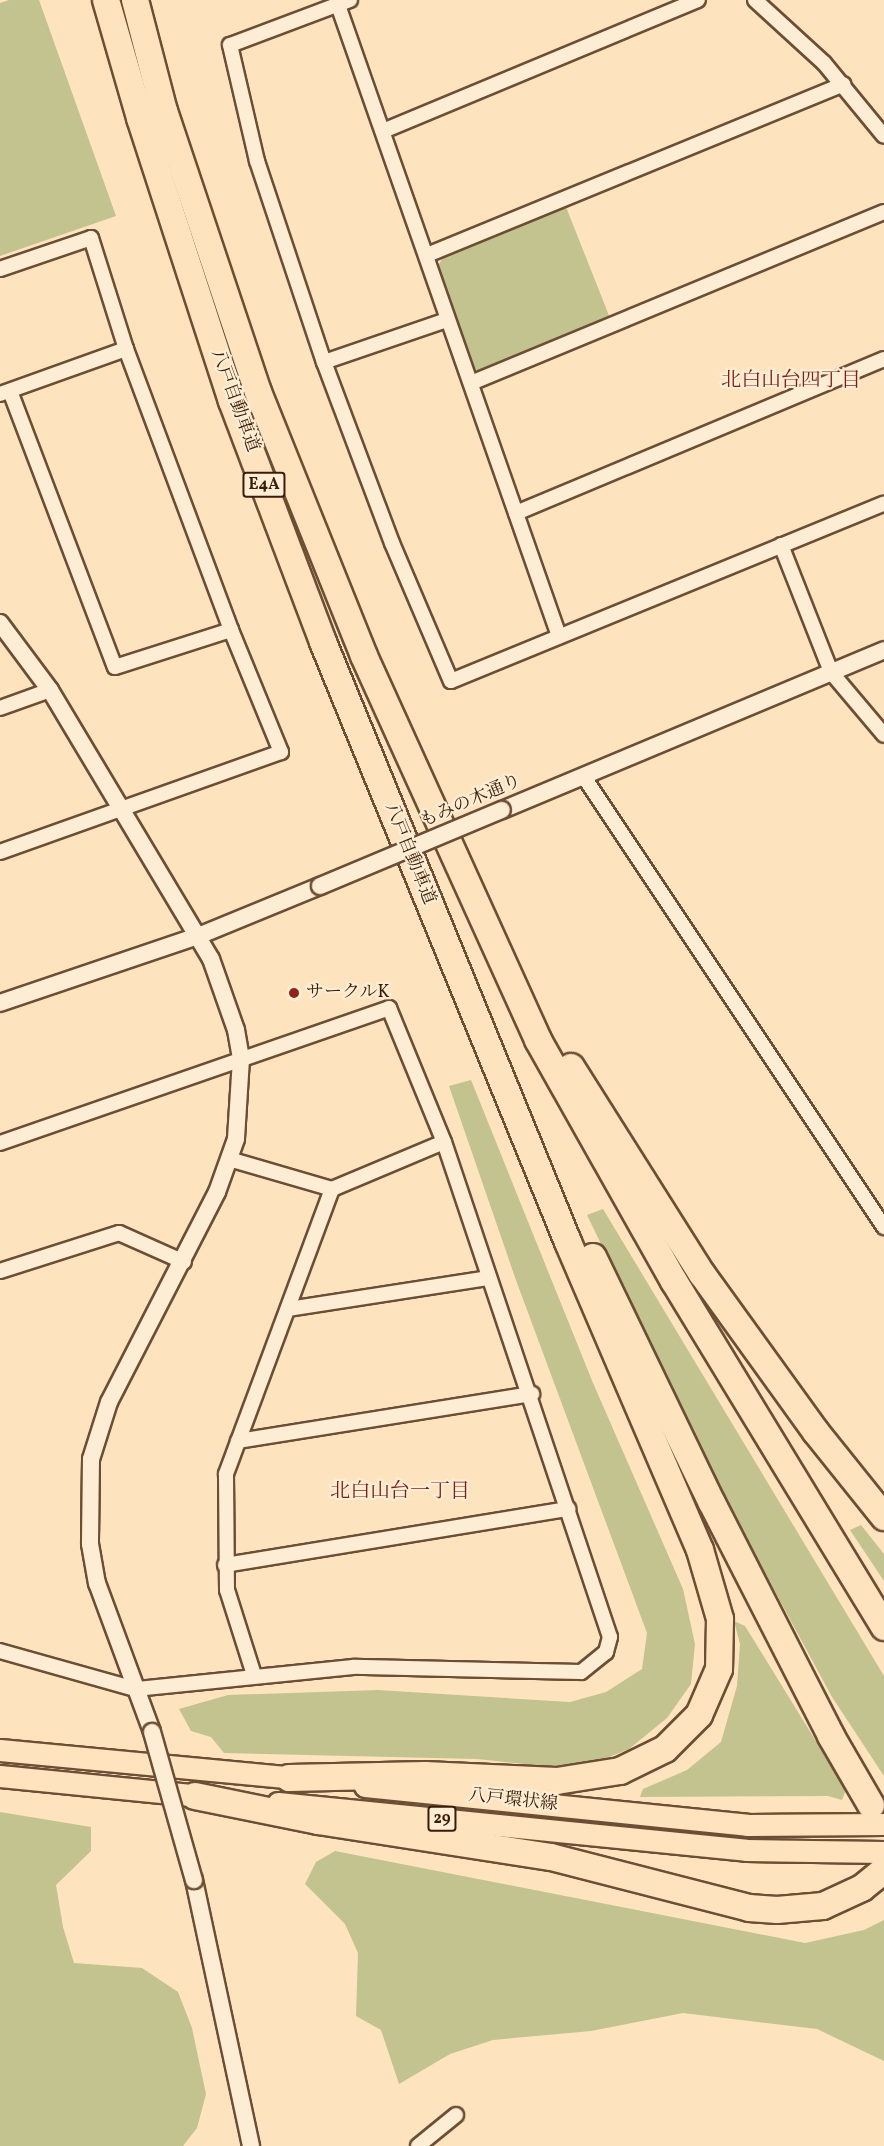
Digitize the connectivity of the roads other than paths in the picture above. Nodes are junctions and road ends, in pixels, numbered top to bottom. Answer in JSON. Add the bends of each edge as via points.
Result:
{"nodes":[{"id":1,"x":106,"y":0,"type":"edge"},
{"id":2,"x":135,"y":0,"type":"edge"},
{"id":3,"x":698,"y":0,"type":"edge"},
{"id":4,"x":755,"y":0,"type":"edge"},
{"id":5,"x":344,"y":3,"type":"edge"},
{"id":6,"x":843,"y":84,"type":"junction"},
{"id":7,"x":383,"y":131,"type":"junction"},
{"id":8,"x":884,"y":136,"type":"edge"},
{"id":9,"x":884,"y":212,"type":"edge"},
{"id":10,"x":427,"y":255,"type":"junction"},
{"id":11,"x":0,"y":269,"type":"edge"},
{"id":12,"x":447,"y":320,"type":"junction"},
{"id":13,"x":126,"y":349,"type":"junction"},
{"id":14,"x":884,"y":359,"type":"edge"},
{"id":15,"x":324,"y":362,"type":"junction"},
{"id":16,"x":471,"y":383,"type":"junction"},
{"id":17,"x":5,"y":393,"type":"edge"},
{"id":18,"x":884,"y":503,"type":"edge"},
{"id":19,"x":516,"y":513,"type":"junction"},
{"id":20,"x":781,"y":545,"type":"junction"},
{"id":21,"x":0,"y":622,"type":"edge"},
{"id":22,"x":231,"y":630,"type":"junction"},
{"id":23,"x":559,"y":636,"type":"junction"},
{"id":24,"x":884,"y":650,"type":"edge"},
{"id":25,"x":831,"y":672,"type":"junction"},
{"id":26,"x":50,"y":690,"type":"junction"},
{"id":27,"x":0,"y":708,"type":"edge"},
{"id":28,"x":884,"y":735,"type":"edge"},
{"id":29,"x":584,"y":777,"type":"junction"},
{"id":30,"x":124,"y":809,"type":"junction"},
{"id":31,"x":0,"y":852,"type":"edge"},
{"id":32,"x":467,"y":884,"type":"junction"},
{"id":33,"x":198,"y":936,"type":"junction"},
{"id":34,"x":453,"y":960,"type":"junction"},
{"id":35,"x":0,"y":1003,"type":"edge"},
{"id":36,"x":241,"y":1059,"type":"junction"},
{"id":37,"x":444,"y":1142,"type":"junction"},
{"id":38,"x":0,"y":1143,"type":"edge"},
{"id":39,"x":229,"y":1159,"type":"junction"},
{"id":40,"x":333,"y":1189,"type":"junction"},
{"id":41,"x":884,"y":1227,"type":"edge"},
{"id":42,"x":184,"y":1262,"type":"junction"},
{"id":43,"x":0,"y":1271,"type":"edge"},
{"id":44,"x":489,"y":1278,"type":"junction"},
{"id":45,"x":288,"y":1309,"type":"junction"},
{"id":46,"x":532,"y":1394,"type":"junction"},
{"id":47,"x":238,"y":1441,"type":"junction"},
{"id":48,"x":568,"y":1509,"type":"junction"},
{"id":49,"x":884,"y":1517,"type":"edge"},
{"id":50,"x":225,"y":1565,"type":"junction"},
{"id":51,"x":884,"y":1627,"type":"edge"},
{"id":52,"x":0,"y":1651,"type":"edge"},
{"id":53,"x":254,"y":1675,"type":"junction"},
{"id":54,"x":135,"y":1689,"type":"junction"},
{"id":55,"x":0,"y":1750,"type":"edge"},
{"id":56,"x":0,"y":1776,"type":"edge"},
{"id":57,"x":288,"y":1778,"type":"junction"},
{"id":58,"x":195,"y":1796,"type":"junction"},
{"id":59,"x":878,"y":1815,"type":"edge"},
{"id":60,"x":884,"y":1852,"type":"edge"},
{"id":61,"x":884,"y":1870,"type":"edge"},
{"id":62,"x":456,"y":2115,"type":"dead end"},
{"id":63,"x":250,"y":2146,"type":"edge"},
{"id":64,"x":418,"y":2146,"type":"edge"}],
"edges":[{"from":1,"to":34,"type":"highway","name":"八戸自動車道","number":"E4A","via":[[143,129],[232,401],[323,642]]},
{"from":2,"to":32,"type":"highway","name":"八戸自動車道","number":"E4A","via":[[164,111],[258,392],[364,656]]},
{"from":3,"to":7,"type":"street"},
{"from":4,"to":6,"type":"street"},
{"from":5,"to":7,"type":"street"},
{"from":5,"to":15,"type":"street","via":[[230,45],[257,161]]},
{"from":6,"to":8,"type":"street"},
{"from":6,"to":10,"type":"street"},
{"from":7,"to":10,"type":"street"},
{"from":9,"to":16,"type":"street"},
{"from":10,"to":12,"type":"street"},
{"from":11,"to":13,"type":"street","via":[[91,238]]},
{"from":12,"to":15,"type":"street"},
{"from":12,"to":16,"type":"street"},
{"from":13,"to":17,"type":"street"},
{"from":13,"to":22,"type":"street"},
{"from":14,"to":19,"type":"street"},
{"from":15,"to":23,"type":"street","via":[[392,543],[451,681]]},
{"from":16,"to":19,"type":"street"},
{"from":17,"to":22,"type":"street","via":[[115,668]]},
{"from":18,"to":20,"type":"street"},
{"from":19,"to":23,"type":"street"},
{"from":20,"to":23,"type":"street"},
{"from":20,"to":25,"type":"street"},
{"from":21,"to":26,"type":"street"},
{"from":22,"to":30,"type":"street","via":[[281,752]]},
{"from":24,"to":25,"type":"street","name":"もみの木通り"},
{"from":25,"to":28,"type":"street"},
{"from":25,"to":29,"type":"street","name":"もみの木通り"},
{"from":26,"to":27,"type":"street"},
{"from":26,"to":30,"type":"street"},
{"from":29,"to":33,"type":"street","name":"もみの木通り","bridge":true},
{"from":29,"to":41,"type":"street"},
{"from":30,"to":31,"type":"street"},
{"from":30,"to":33,"type":"street"},
{"from":32,"to":49,"type":"highway","via":[[565,1056],[702,1274],[816,1432]]},
{"from":32,"to":51,"type":"highway","via":[[538,1040],[599,1150]]},
{"from":33,"to":35,"type":"street","name":"もみの木通り"},
{"from":33,"to":36,"type":"street","via":[[225,994]]},
{"from":34,"to":57,"type":"highway","via":[[700,1550],[720,1619],[719,1669],[699,1715],[683,1733],[645,1761],[620,1771],[557,1781],[424,1775]]},
{"from":34,"to":59,"type":"highway","via":[[712,1503],[831,1736]]},
{"from":36,"to":37,"type":"street","via":[[388,1008]]},
{"from":36,"to":38,"type":"street"},
{"from":36,"to":39,"type":"street","via":[[240,1113]]},
{"from":37,"to":40,"type":"street"},
{"from":37,"to":44,"type":"street"},
{"from":39,"to":40,"type":"street"},
{"from":39,"to":42,"type":"street"},
{"from":40,"to":45,"type":"street"},
{"from":42,"to":43,"type":"street","via":[[118,1233]]},
{"from":42,"to":54,"type":"street","via":[[110,1402],[91,1459],[90,1544],[97,1583]]},
{"from":44,"to":45,"type":"street"},
{"from":44,"to":46,"type":"street"},
{"from":45,"to":47,"type":"street"},
{"from":46,"to":47,"type":"street"},
{"from":46,"to":48,"type":"street"},
{"from":47,"to":50,"type":"street","via":[[226,1474]]},
{"from":48,"to":50,"type":"street"},
{"from":48,"to":53,"type":"street","via":[[610,1637],[606,1652],[581,1671],[352,1667]]},
{"from":50,"to":53,"type":"street","via":[[226,1590]]},
{"from":52,"to":54,"type":"street"},
{"from":53,"to":54,"type":"street"},
{"from":54,"to":63,"type":"street","bridge":true,"via":[[152,1732],[195,1880]]},
{"from":55,"to":57,"type":"main road","name":"八戸環状線","number":"29"},
{"from":56,"to":58,"type":"main road","name":"八戸環状線","number":"29"},
{"from":57,"to":59,"type":"main road","name":"八戸環状線","number":"29","via":[[747,1825]]},
{"from":58,"to":60,"type":"main road","name":"八戸環状線","number":"29","via":[[746,1850]]},
{"from":58,"to":61,"type":"highway","via":[[318,1821],[550,1857],[749,1908],[802,1910],[843,1899]]},
{"from":62,"to":64,"type":"street"}]}
